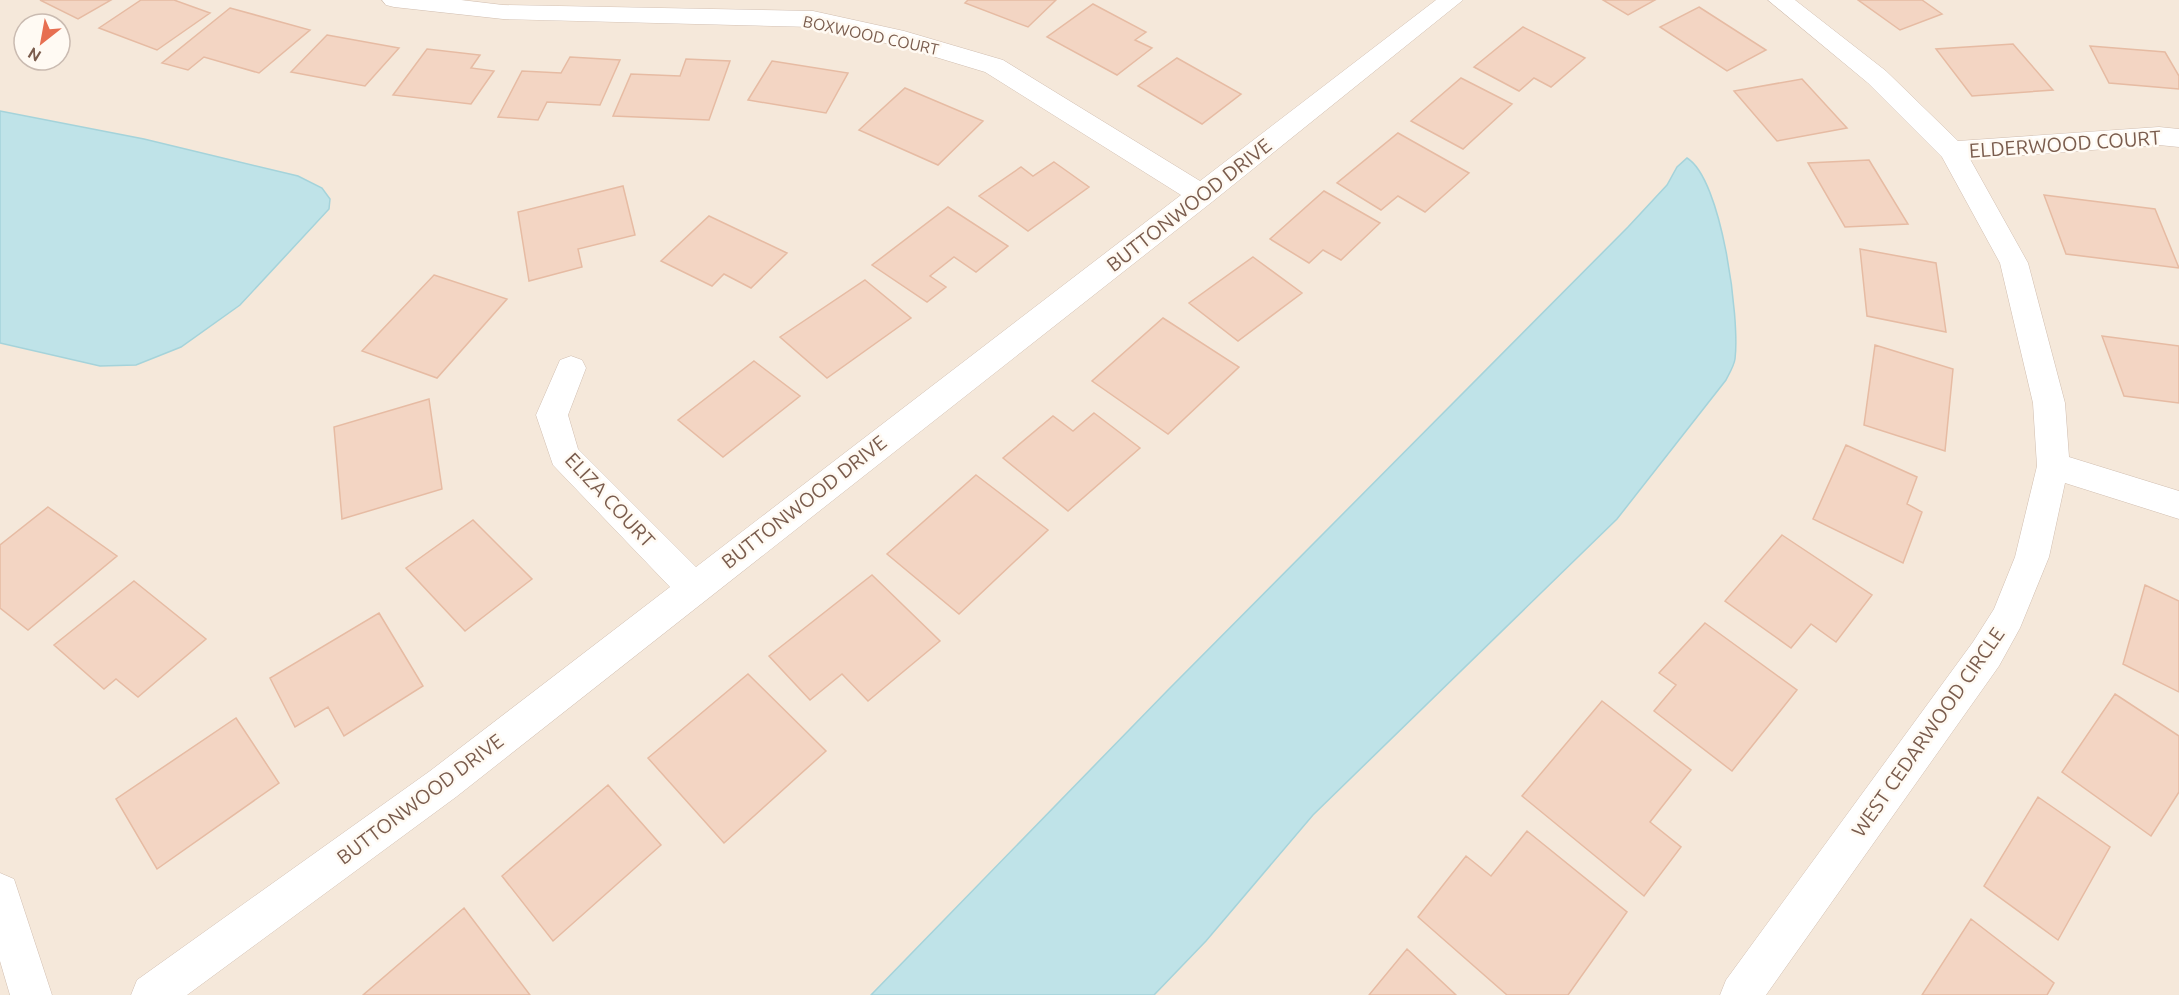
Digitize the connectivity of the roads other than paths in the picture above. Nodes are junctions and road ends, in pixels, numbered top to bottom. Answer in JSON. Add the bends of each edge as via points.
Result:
{"nodes":[{"id":1,"x":394,"y":0,"type":"edge"},
{"id":2,"x":1450,"y":0,"type":"edge"},
{"id":3,"x":1780,"y":0,"type":"edge"},
{"id":4,"x":2179,"y":138,"type":"edge"},
{"id":5,"x":1952,"y":151,"type":"junction"},
{"id":6,"x":1202,"y":195,"type":"junction"},
{"id":7,"x":571,"y":368,"type":"dead end"},
{"id":8,"x":2053,"y":466,"type":"junction"},
{"id":9,"x":2179,"y":505,"type":"edge"},
{"id":10,"x":693,"y":587,"type":"junction"},
{"id":11,"x":0,"y":892,"type":"edge"},
{"id":12,"x":31,"y":995,"type":"edge"},
{"id":13,"x":152,"y":995,"type":"edge"},
{"id":14,"x":1741,"y":995,"type":"edge"}],
"edges":[{"from":1,"to":6,"type":"street","name":"BOXWOOD COURT","via":[[503,12],[813,19],[904,39],[994,66]]},
{"from":2,"to":6,"type":"street","name":"BUTTONWOOD DRIVE"},
{"from":3,"to":5,"type":"street","name":"WEST CEDARWOOD CIRCLE","via":[[1877,77]]},
{"from":4,"to":5,"type":"street","name":"ELDERWOOD COURT","via":[[2159,136]]},
{"from":5,"to":8,"type":"street","name":"WEST CEDARWOOD CIRCLE","via":[[2014,263],[2049,403]]},
{"from":6,"to":10,"type":"street","name":"BUTTONWOOD DRIVE"},
{"from":7,"to":10,"type":"street","name":"ELIZA COURT","via":[[552,415],[564,456]]},
{"from":8,"to":9,"type":"street"},
{"from":8,"to":14,"type":"street","name":"WEST CEDARWOOD CIRCLE","via":[[2032,557],[2008,617],[1986,654]]},
{"from":10,"to":13,"type":"street","name":"BUTTONWOOD DRIVE","via":[[443,784]]},
{"from":11,"to":12,"type":"street"}]}
